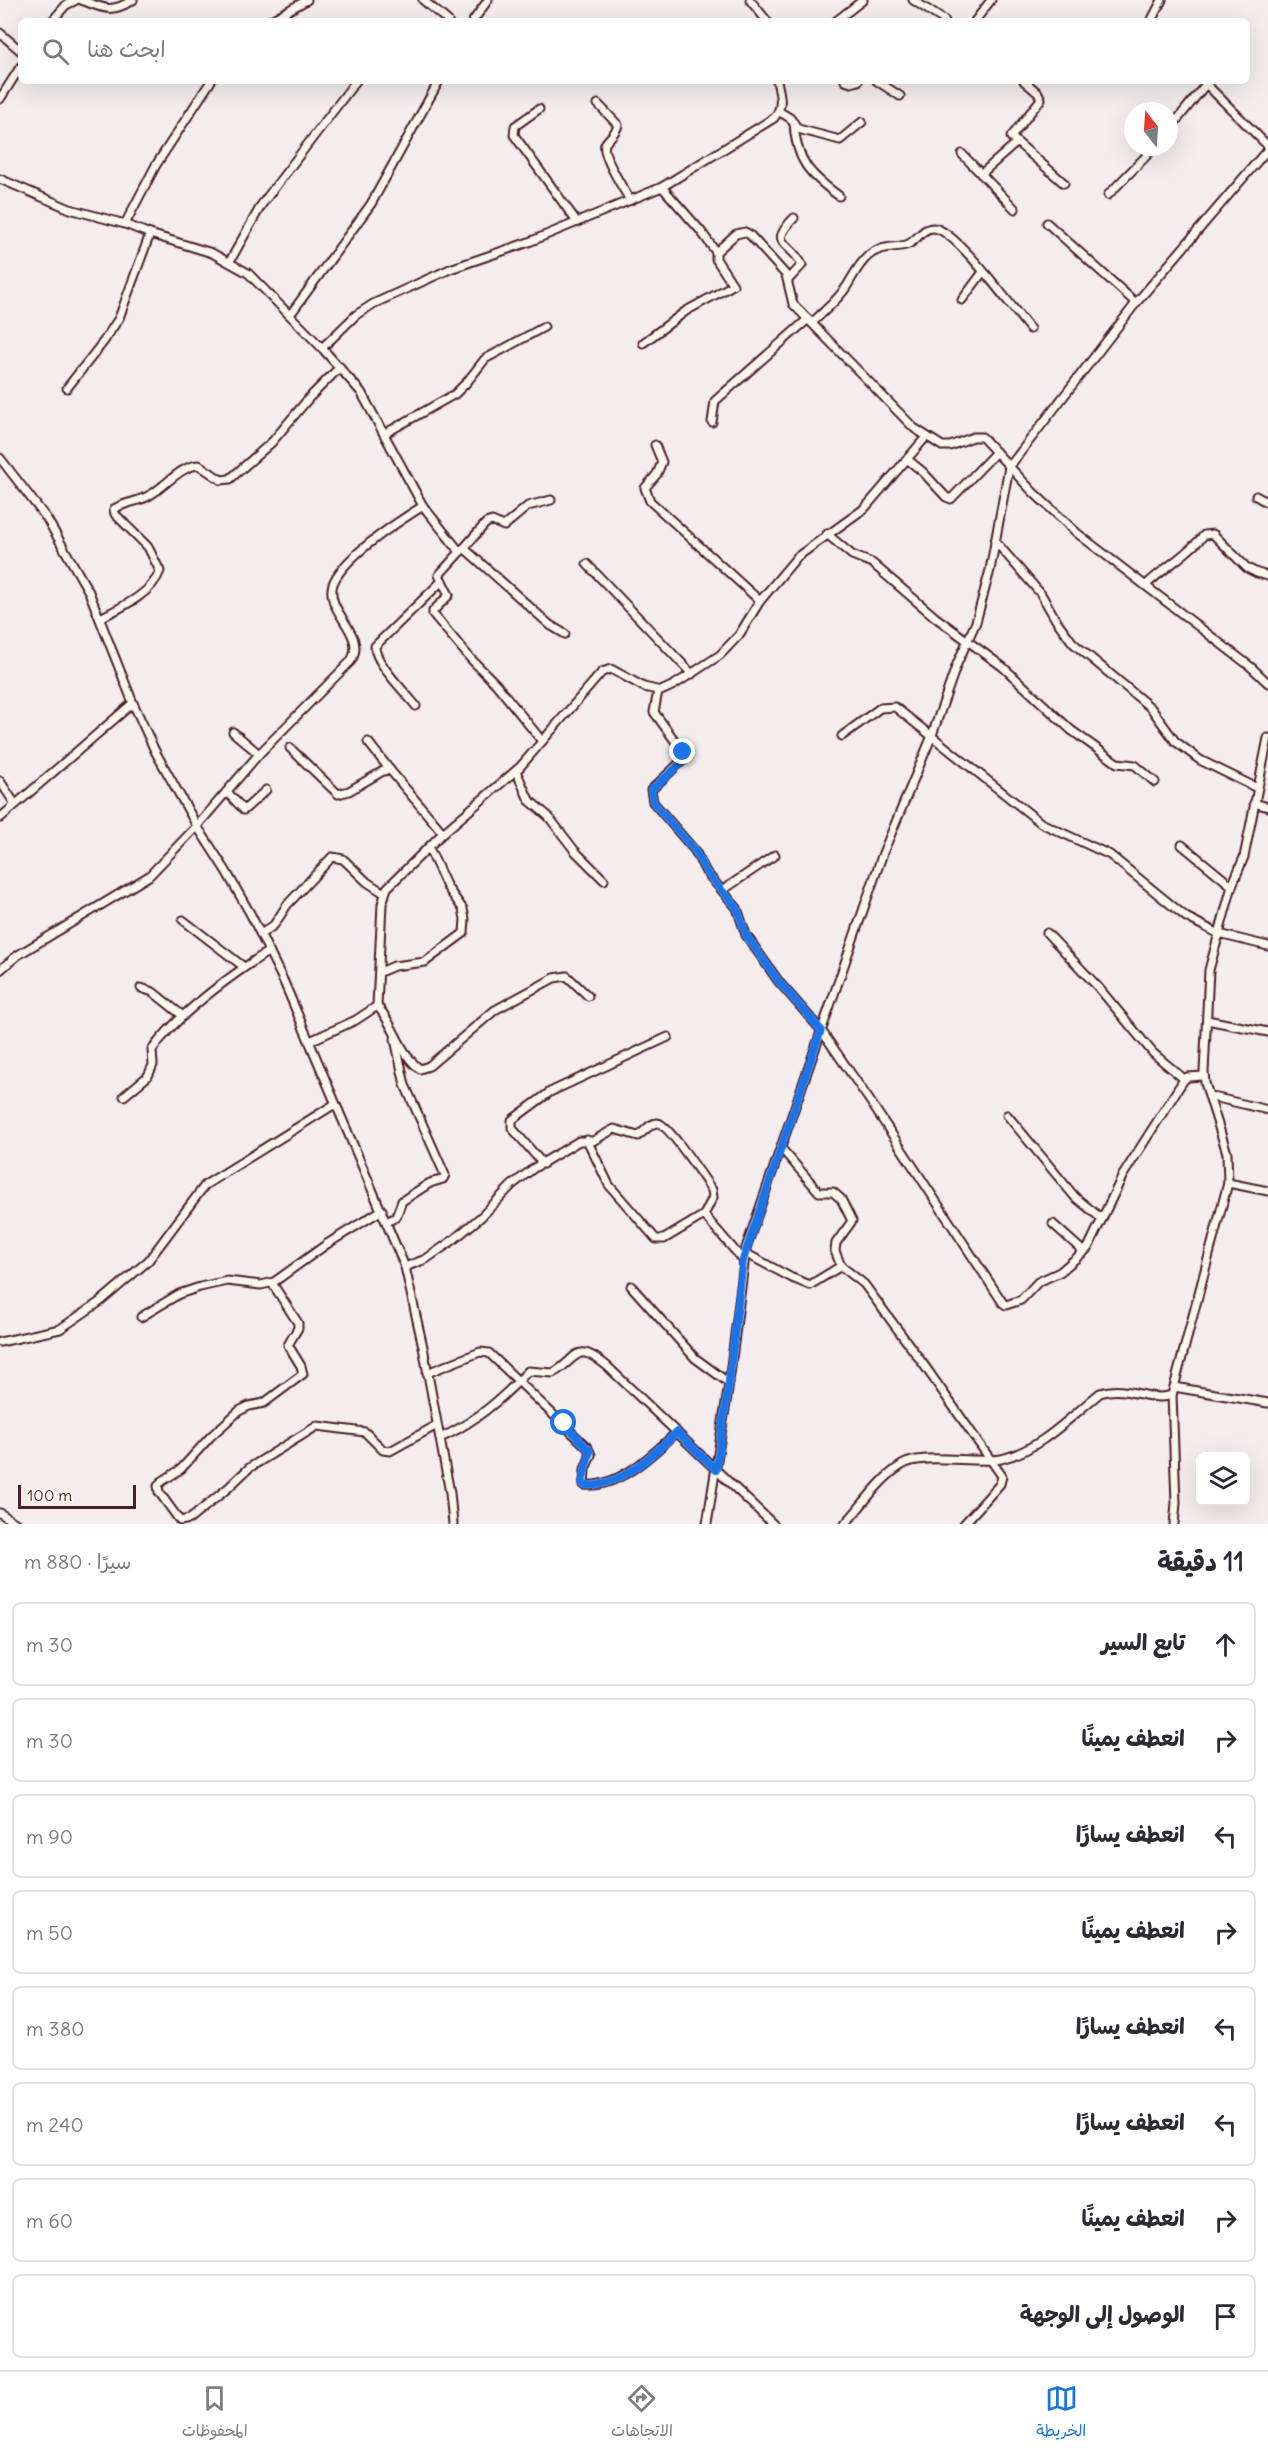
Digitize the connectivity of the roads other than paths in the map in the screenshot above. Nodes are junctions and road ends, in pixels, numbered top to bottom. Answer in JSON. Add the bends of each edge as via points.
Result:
{"nodes":[{"id":1,"x":79,"y":0,"type":"edge"},
{"id":2,"x":133,"y":0,"type":"edge"},
{"id":3,"x":307,"y":0,"type":"edge"},
{"id":4,"x":423,"y":0,"type":"edge"},
{"id":5,"x":488,"y":0,"type":"edge"},
{"id":6,"x":750,"y":0,"type":"edge"},
{"id":7,"x":863,"y":0,"type":"edge"},
{"id":8,"x":913,"y":0,"type":"edge"},
{"id":9,"x":991,"y":0,"type":"edge"},
{"id":10,"x":1162,"y":0,"type":"edge"},
{"id":11,"x":55,"y":18,"type":"edge"},
{"id":12,"x":275,"y":18,"type":"edge"},
{"id":13,"x":444,"y":18,"type":"edge"},
{"id":14,"x":475,"y":18,"type":"edge"},
{"id":15,"x":765,"y":18,"type":"edge"},
{"id":16,"x":840,"y":18,"type":"edge"},
{"id":17,"x":940,"y":18,"type":"edge"},
{"id":18,"x":977,"y":18,"type":"edge"},
{"id":19,"x":1153,"y":18,"type":"edge"},
{"id":20,"x":0,"y":33,"type":"edge"},
{"id":21,"x":18,"y":48,"type":"edge"},
{"id":22,"x":18,"y":71,"type":"edge"},
{"id":23,"x":209,"y":84,"type":"edge"},
{"id":24,"x":354,"y":84,"type":"edge"},
{"id":25,"x":437,"y":84,"type":"edge"},
{"id":26,"x":778,"y":84,"type":"edge"},
{"id":27,"x":882,"y":84,"type":"edge"},
{"id":28,"x":1028,"y":84,"type":"edge"},
{"id":29,"x":1204,"y":84,"type":"edge"},
{"id":30,"x":1207,"y":84,"type":"edge"},
{"id":31,"x":900,"y":96,"type":"dead end"},
{"id":32,"x":0,"y":99,"type":"edge"},
{"id":33,"x":598,"y":104,"type":"dead end"},
{"id":34,"x":539,"y":109,"type":"dead end"},
{"id":35,"x":780,"y":112,"type":"junction"},
{"id":36,"x":1178,"y":118,"type":"edge"},
{"id":37,"x":862,"y":122,"type":"dead end"},
{"id":38,"x":794,"y":123,"type":"junction"},
{"id":39,"x":1015,"y":144,"type":"junction"},
{"id":40,"x":1268,"y":148,"type":"edge"},
{"id":41,"x":962,"y":154,"type":"dead end"},
{"id":42,"x":1146,"y":156,"type":"edge"},
{"id":43,"x":981,"y":174,"type":"junction"},
{"id":44,"x":0,"y":179,"type":"edge"},
{"id":45,"x":1064,"y":183,"type":"dead end"},
{"id":46,"x":662,"y":187,"type":"junction"},
{"id":47,"x":1108,"y":195,"type":"dead end"},
{"id":48,"x":839,"y":196,"type":"dead end"},
{"id":49,"x":630,"y":201,"type":"junction"},
{"id":50,"x":1015,"y":209,"type":"dead end"},
{"id":51,"x":794,"y":218,"type":"dead end"},
{"id":52,"x":577,"y":222,"type":"junction"},
{"id":53,"x":1047,"y":223,"type":"dead end"},
{"id":54,"x":125,"y":224,"type":"junction"},
{"id":55,"x":150,"y":234,"type":"junction"},
{"id":56,"x":716,"y":252,"type":"junction"},
{"id":57,"x":230,"y":261,"type":"junction"},
{"id":58,"x":983,"y":272,"type":"junction"},
{"id":59,"x":788,"y":280,"type":"junction"},
{"id":60,"x":962,"y":300,"type":"dead end"},
{"id":61,"x":1136,"y":303,"type":"junction"},
{"id":62,"x":290,"y":315,"type":"junction"},
{"id":63,"x":810,"y":321,"type":"junction"},
{"id":64,"x":544,"y":327,"type":"dead end"},
{"id":65,"x":1030,"y":328,"type":"dead end"},
{"id":66,"x":644,"y":343,"type":"dead end"},
{"id":67,"x":322,"y":348,"type":"junction"},
{"id":68,"x":340,"y":367,"type":"junction"},
{"id":69,"x":67,"y":388,"type":"dead end"},
{"id":70,"x":712,"y":422,"type":"dead end"},
{"id":71,"x":384,"y":434,"type":"junction"},
{"id":72,"x":927,"y":437,"type":"junction"},
{"id":73,"x":655,"y":445,"type":"dead end"},
{"id":74,"x":996,"y":452,"type":"junction"},
{"id":75,"x":0,"y":458,"type":"edge"},
{"id":76,"x":907,"y":459,"type":"junction"},
{"id":77,"x":1009,"y":467,"type":"junction"},
{"id":78,"x":1256,"y":496,"type":"dead end"},
{"id":79,"x":551,"y":500,"type":"dead end"},
{"id":80,"x":1268,"y":503,"type":"edge"},
{"id":81,"x":423,"y":506,"type":"junction"},
{"id":82,"x":827,"y":534,"type":"junction"},
{"id":83,"x":995,"y":541,"type":"junction"},
{"id":84,"x":462,"y":550,"type":"junction"},
{"id":85,"x":587,"y":564,"type":"dead end"},
{"id":86,"x":1268,"y":576,"type":"edge"},
{"id":87,"x":442,"y":581,"type":"junction"},
{"id":88,"x":1146,"y":585,"type":"junction"},
{"id":89,"x":760,"y":600,"type":"junction"},
{"id":90,"x":100,"y":618,"type":"junction"},
{"id":91,"x":565,"y":634,"type":"dead end"},
{"id":92,"x":968,"y":639,"type":"junction"},
{"id":93,"x":692,"y":674,"type":"junction"},
{"id":94,"x":1268,"y":683,"type":"edge"},
{"id":95,"x":657,"y":691,"type":"junction"},
{"id":96,"x":133,"y":703,"type":"junction"},
{"id":97,"x":416,"y":706,"type":"dead end"},
{"id":98,"x":233,"y":732,"type":"dead end"},
{"id":99,"x":842,"y":736,"type":"dead end"},
{"id":100,"x":931,"y":738,"type":"junction"},
{"id":101,"x":1268,"y":738,"type":"edge"},
{"id":102,"x":542,"y":741,"type":"junction"},
{"id":103,"x":368,"y":742,"type":"dead end"},
{"id":104,"x":290,"y":748,"type":"dead end"},
{"id":105,"x":259,"y":754,"type":"junction"},
{"id":106,"x":390,"y":770,"type":"junction"},
{"id":107,"x":516,"y":771,"type":"junction"},
{"id":108,"x":0,"y":781,"type":"edge"},
{"id":109,"x":1155,"y":782,"type":"dead end"},
{"id":110,"x":1257,"y":788,"type":"junction"},
{"id":111,"x":266,"y":790,"type":"dead end"},
{"id":112,"x":227,"y":792,"type":"junction"},
{"id":113,"x":1254,"y":803,"type":"junction"},
{"id":114,"x":15,"y":804,"type":"junction"},
{"id":115,"x":1268,"y":807,"type":"edge"},
{"id":116,"x":0,"y":818,"type":"edge"},
{"id":117,"x":197,"y":826,"type":"junction"},
{"id":118,"x":443,"y":833,"type":"junction"},
{"id":119,"x":1182,"y":845,"type":"dead end"},
{"id":120,"x":429,"y":848,"type":"junction"},
{"id":121,"x":775,"y":855,"type":"dead end"},
{"id":122,"x":604,"y":880,"type":"dead end"},
{"id":123,"x":1232,"y":886,"type":"junction"},
{"id":124,"x":723,"y":890,"type":"junction"},
{"id":125,"x":384,"y":893,"type":"junction"},
{"id":126,"x":183,"y":920,"type":"dead end"},
{"id":127,"x":1047,"y":933,"type":"dead end"},
{"id":128,"x":261,"y":934,"type":"junction"},
{"id":129,"x":1219,"y":934,"type":"junction"},
{"id":130,"x":1268,"y":946,"type":"edge"},
{"id":131,"x":269,"y":951,"type":"junction"},
{"id":132,"x":244,"y":967,"type":"junction"},
{"id":133,"x":0,"y":970,"type":"edge"},
{"id":134,"x":380,"y":972,"type":"junction"},
{"id":135,"x":141,"y":988,"type":"dead end"},
{"id":136,"x":588,"y":996,"type":"dead end"},
{"id":137,"x":377,"y":1006,"type":"junction"},
{"id":138,"x":183,"y":1016,"type":"junction"},
{"id":139,"x":1207,"y":1020,"type":"junction"},
{"id":140,"x":821,"y":1030,"type":"junction"},
{"id":141,"x":1268,"y":1032,"type":"edge"},
{"id":142,"x":395,"y":1037,"type":"junction"},
{"id":143,"x":668,"y":1037,"type":"dead end"},
{"id":144,"x":310,"y":1041,"type":"junction"},
{"id":145,"x":1204,"y":1076,"type":"junction"},
{"id":146,"x":1184,"y":1079,"type":"junction"},
{"id":147,"x":124,"y":1096,"type":"dead end"},
{"id":148,"x":1209,"y":1096,"type":"junction"},
{"id":149,"x":335,"y":1104,"type":"junction"},
{"id":150,"x":1268,"y":1110,"type":"edge"},
{"id":151,"x":1006,"y":1115,"type":"dead end"},
{"id":152,"x":587,"y":1140,"type":"junction"},
{"id":153,"x":781,"y":1148,"type":"junction"},
{"id":154,"x":543,"y":1164,"type":"junction"},
{"id":155,"x":1228,"y":1183,"type":"junction"},
{"id":156,"x":1268,"y":1191,"type":"edge"},
{"id":157,"x":382,"y":1210,"type":"junction"},
{"id":158,"x":704,"y":1215,"type":"junction"},
{"id":159,"x":1102,"y":1219,"type":"junction"},
{"id":160,"x":387,"y":1222,"type":"junction"},
{"id":161,"x":1053,"y":1224,"type":"dead end"},
{"id":162,"x":1084,"y":1252,"type":"junction"},
{"id":163,"x":744,"y":1256,"type":"junction"},
{"id":164,"x":841,"y":1266,"type":"junction"},
{"id":165,"x":405,"y":1267,"type":"junction"},
{"id":166,"x":272,"y":1283,"type":"junction"},
{"id":167,"x":631,"y":1286,"type":"dead end"},
{"id":168,"x":141,"y":1317,"type":"dead end"},
{"id":169,"x":0,"y":1342,"type":"edge"},
{"id":170,"x":427,"y":1373,"type":"junction"},
{"id":171,"x":518,"y":1382,"type":"junction"},
{"id":172,"x":729,"y":1383,"type":"junction"},
{"id":173,"x":1174,"y":1387,"type":"junction"},
{"id":174,"x":1172,"y":1395,"type":"junction"},
{"id":175,"x":1268,"y":1403,"type":"edge"},
{"id":176,"x":437,"y":1425,"type":"junction"},
{"id":177,"x":677,"y":1432,"type":"junction"},
{"id":178,"x":440,"y":1438,"type":"junction"},
{"id":179,"x":991,"y":1460,"type":"junction"},
{"id":180,"x":716,"y":1470,"type":"junction"},
{"id":181,"x":0,"y":1513,"type":"edge"},
{"id":182,"x":847,"y":1523,"type":"edge"},
{"id":183,"x":17,"y":1524,"type":"edge"},
{"id":184,"x":453,"y":1524,"type":"edge"},
{"id":185,"x":707,"y":1524,"type":"edge"},
{"id":186,"x":773,"y":1524,"type":"edge"},
{"id":187,"x":964,"y":1524,"type":"edge"},
{"id":188,"x":1174,"y":1524,"type":"edge"}],
"edges":[{"from":1,"to":2,"type":"street","via":[[108,10]]},
{"from":1,"to":11,"type":"street"},
{"from":3,"to":12,"type":"street"},
{"from":4,"to":13,"type":"street"},
{"from":5,"to":14,"type":"street"},
{"from":6,"to":15,"type":"street"},
{"from":7,"to":16,"type":"street"},
{"from":8,"to":17,"type":"street"},
{"from":9,"to":18,"type":"street"},
{"from":10,"to":19,"type":"street"},
{"from":20,"to":21,"type":"street"},
{"from":22,"to":32,"type":"street"},
{"from":23,"to":54,"type":"street","via":[[156,165]]},
{"from":24,"to":57,"type":"street","via":[[262,204]]},
{"from":25,"to":62,"type":"street","via":[[371,204]]},
{"from":26,"to":35,"type":"street"},
{"from":27,"to":31,"type":"street"},
{"from":28,"to":39,"type":"street","via":[[1041,99],[1011,135]]},
{"from":29,"to":36,"type":"street"},
{"from":30,"to":40,"type":"street"},
{"from":33,"to":49,"type":"street","via":[[618,125],[604,147]]},
{"from":34,"to":52,"type":"street","via":[[515,126],[514,135]]},
{"from":35,"to":38,"type":"street"},
{"from":35,"to":46,"type":"street"},
{"from":37,"to":38,"type":"street","via":[[840,140],[802,131]]},
{"from":38,"to":48,"type":"street","via":[[794,137],[804,165]]},
{"from":39,"to":43,"type":"street"},
{"from":39,"to":45,"type":"street"},
{"from":40,"to":61,"type":"street"},
{"from":41,"to":43,"type":"street"},
{"from":42,"to":47,"type":"street"},
{"from":43,"to":50,"type":"street"},
{"from":44,"to":54,"type":"street","via":[[47,201]]},
{"from":46,"to":49,"type":"street"},
{"from":46,"to":56,"type":"street"},
{"from":49,"to":52,"type":"street"},
{"from":51,"to":59,"type":"street","via":[[781,237],[802,265]]},
{"from":52,"to":67,"type":"street","via":[[407,287],[356,315]]},
{"from":53,"to":61,"type":"street"},
{"from":54,"to":55,"type":"street"},
{"from":55,"to":57,"type":"street"},
{"from":55,"to":69,"type":"street","via":[[118,318]]},
{"from":56,"to":59,"type":"street","via":[[736,234],[745,232]]},
{"from":56,"to":66,"type":"street","via":[[716,260],[733,285],[686,311]]},
{"from":57,"to":62,"type":"street","via":[[248,273]]},
{"from":58,"to":60,"type":"street"},
{"from":58,"to":63,"type":"street","via":[[942,229],[930,228],[908,244],[869,255],[840,295]]},
{"from":58,"to":65,"type":"street"},
{"from":59,"to":63,"type":"street","via":[[793,304]]},
{"from":61,"to":77,"type":"street"},
{"from":62,"to":67,"type":"street"},
{"from":63,"to":70,"type":"street","via":[[715,401]]},
{"from":63,"to":72,"type":"street"},
{"from":64,"to":71,"type":"street","via":[[485,359],[455,394]]},
{"from":67,"to":68,"type":"street"},
{"from":68,"to":71,"type":"street","via":[[362,392]]},
{"from":68,"to":90,"type":"street","via":[[272,442],[230,479],[221,480],[195,465],[148,497],[114,509],[148,547],[160,571],[132,601]]},
{"from":71,"to":81,"type":"street"},
{"from":72,"to":74,"type":"street","via":[[950,446],[982,437]]},
{"from":72,"to":76,"type":"street"},
{"from":73,"to":89,"type":"street","via":[[662,462],[645,488],[650,501]]},
{"from":74,"to":76,"type":"street","via":[[951,499]]},
{"from":74,"to":77,"type":"street"},
{"from":75,"to":90,"type":"street","via":[[46,519]]},
{"from":76,"to":82,"type":"street","via":[[869,503]]},
{"from":77,"to":83,"type":"street"},
{"from":77,"to":88,"type":"street","via":[[1060,519]]},
{"from":78,"to":80,"type":"street"},
{"from":79,"to":84,"type":"street","via":[[528,506],[504,526],[489,521]]},
{"from":81,"to":84,"type":"street"},
{"from":81,"to":105,"type":"street","via":[[371,542],[338,576],[333,599],[356,653]]},
{"from":82,"to":89,"type":"street","via":[[797,557]]},
{"from":82,"to":92,"type":"street","via":[[852,555],[872,563],[935,617]]},
{"from":83,"to":92,"type":"street","via":[[983,600]]},
{"from":83,"to":110,"type":"street","via":[[1041,594],[1073,643],[1151,708],[1175,741],[1200,760]]},
{"from":84,"to":87,"type":"street","via":[[439,575]]},
{"from":84,"to":91,"type":"street"},
{"from":85,"to":93,"type":"street"},
{"from":86,"to":88,"type":"street","via":[[1251,571],[1208,533]]},
{"from":87,"to":97,"type":"street","via":[[375,646],[382,665]]},
{"from":87,"to":102,"type":"street","via":[[449,596],[433,611],[434,615]]},
{"from":88,"to":94,"type":"street"},
{"from":89,"to":93,"type":"street","via":[[732,643]]},
{"from":90,"to":96,"type":"street"},
{"from":92,"to":100,"type":"street"},
{"from":92,"to":109,"type":"street","via":[[1071,730],[1117,763],[1134,765]]},
{"from":93,"to":95,"type":"street","via":[[666,690]]},
{"from":95,"to":102,"type":"street","via":[[605,669]]},
{"from":95,"to":124,"type":"street","via":[[654,712],[685,758],[654,785],[651,798]]},
{"from":96,"to":114,"type":"street"},
{"from":96,"to":117,"type":"street"},
{"from":98,"to":105,"type":"street"},
{"from":99,"to":100,"type":"street","via":[[887,706],[895,707]]},
{"from":100,"to":129,"type":"street","via":[[1041,823],[1104,852],[1178,912]]},
{"from":100,"to":140,"type":"street","via":[[883,853]]},
{"from":101,"to":110,"type":"street"},
{"from":102,"to":107,"type":"street"},
{"from":103,"to":106,"type":"street"},
{"from":104,"to":106,"type":"street","via":[[338,794]]},
{"from":105,"to":112,"type":"street"},
{"from":106,"to":118,"type":"street"},
{"from":107,"to":118,"type":"street"},
{"from":107,"to":122,"type":"street","via":[[529,800]]},
{"from":108,"to":114,"type":"street"},
{"from":110,"to":113,"type":"street"},
{"from":111,"to":112,"type":"street","via":[[244,810]]},
{"from":112,"to":117,"type":"street"},
{"from":113,"to":115,"type":"street"},
{"from":113,"to":123,"type":"street","via":[[1244,857]]},
{"from":114,"to":116,"type":"street"},
{"from":117,"to":128,"type":"street"},
{"from":117,"to":133,"type":"street","via":[[149,876],[18,955]]},
{"from":118,"to":120,"type":"street"},
{"from":119,"to":123,"type":"street"},
{"from":120,"to":125,"type":"street"},
{"from":120,"to":134,"type":"street","via":[[447,887],[463,909],[464,933],[425,962]]},
{"from":121,"to":124,"type":"street"},
{"from":123,"to":129,"type":"street"},
{"from":124,"to":140,"type":"street","via":[[737,908],[746,935],[779,982]]},
{"from":125,"to":128,"type":"street","via":[[343,859],[332,857],[287,905],[274,926]]},
{"from":125,"to":134,"type":"street"},
{"from":126,"to":132,"type":"street"},
{"from":127,"to":146,"type":"street","via":[[1153,1053]]},
{"from":128,"to":131,"type":"street"},
{"from":129,"to":130,"type":"street"},
{"from":129,"to":139,"type":"street","via":[[1208,979]]},
{"from":131,"to":132,"type":"street"},
{"from":131,"to":144,"type":"street"},
{"from":132,"to":138,"type":"street"},
{"from":134,"to":137,"type":"street"},
{"from":135,"to":138,"type":"street","via":[[153,992]]},
{"from":136,"to":142,"type":"street","via":[[567,976],[554,978],[495,1010],[429,1066],[420,1069]]},
{"from":137,"to":142,"type":"street"},
{"from":137,"to":144,"type":"street"},
{"from":138,"to":147,"type":"street","via":[[152,1050],[153,1065],[148,1076]]},
{"from":139,"to":141,"type":"street"},
{"from":139,"to":145,"type":"street"},
{"from":140,"to":153,"type":"street"},
{"from":140,"to":162,"type":"street","via":[[1003,1303],[1016,1303],[1038,1282],[1060,1272]]},
{"from":142,"to":160,"type":"street","via":[[405,1085],[445,1175],[402,1201],[396,1217]]},
{"from":143,"to":154,"type":"street","via":[[550,1092],[512,1120],[512,1128]]},
{"from":144,"to":149,"type":"street"},
{"from":145,"to":146,"type":"street"},
{"from":145,"to":148,"type":"street"},
{"from":146,"to":159,"type":"street","via":[[1123,1175]]},
{"from":148,"to":150,"type":"street"},
{"from":148,"to":155,"type":"street","via":[[1227,1153]]},
{"from":149,"to":157,"type":"street"},
{"from":149,"to":169,"type":"street","via":[[205,1185],[148,1261],[101,1301],[60,1329]]},
{"from":151,"to":159,"type":"street","via":[[1075,1197]]},
{"from":152,"to":154,"type":"street"},
{"from":152,"to":158,"type":"street","via":[[613,1191],[656,1239],[664,1239]]},
{"from":152,"to":158,"type":"street","via":[[595,1140],[614,1129],[638,1136],[654,1123],[662,1124],[713,1193]]},
{"from":153,"to":163,"type":"street"},
{"from":153,"to":164,"type":"street","via":[[815,1189],[837,1194],[850,1213],[851,1224],[836,1243]]},
{"from":154,"to":165,"type":"street","via":[[512,1185],[452,1241],[426,1259]]},
{"from":155,"to":156,"type":"street"},
{"from":155,"to":173,"type":"street"},
{"from":157,"to":160,"type":"street"},
{"from":157,"to":166,"type":"street"},
{"from":158,"to":163,"type":"street"},
{"from":159,"to":162,"type":"street"},
{"from":160,"to":165,"type":"street"},
{"from":161,"to":162,"type":"street"},
{"from":163,"to":164,"type":"street","via":[[810,1285]]},
{"from":163,"to":172,"type":"street"},
{"from":164,"to":179,"type":"street","via":[[864,1284]]},
{"from":165,"to":170,"type":"street"},
{"from":166,"to":168,"type":"street","via":[[248,1285],[227,1281],[200,1287],[179,1294]]},
{"from":166,"to":176,"type":"street","via":[[296,1320],[297,1328],[288,1345],[303,1374],[264,1404],[239,1412],[181,1469],[161,1482],[158,1486],[164,1503],[180,1521],[190,1519],[249,1468],[317,1426],[365,1432],[383,1450],[390,1451]]},
{"from":167,"to":172,"type":"street","via":[[695,1358]]},
{"from":170,"to":171,"type":"street","via":[[483,1351]]},
{"from":170,"to":176,"type":"street"},
{"from":171,"to":177,"type":"street","via":[[528,1371],[553,1373],[570,1357],[590,1353]]},
{"from":171,"to":177,"type":"street","via":[[590,1451],[584,1485],[622,1478]]},
{"from":171,"to":178,"type":"street","via":[[455,1431]]},
{"from":172,"to":180,"type":"street"},
{"from":173,"to":174,"type":"street"},
{"from":173,"to":175,"type":"street"},
{"from":174,"to":179,"type":"street","via":[[1162,1398],[1118,1389],[1100,1393],[1050,1434],[1011,1456]]},
{"from":174,"to":188,"type":"street"},
{"from":176,"to":178,"type":"street"},
{"from":177,"to":180,"type":"street"},
{"from":178,"to":184,"type":"street"},
{"from":179,"to":182,"type":"street","via":[[908,1461],[891,1473]]},
{"from":179,"to":187,"type":"street","via":[[1003,1480]]},
{"from":180,"to":185,"type":"street"},
{"from":180,"to":186,"type":"street"},
{"from":181,"to":183,"type":"street"}]}
